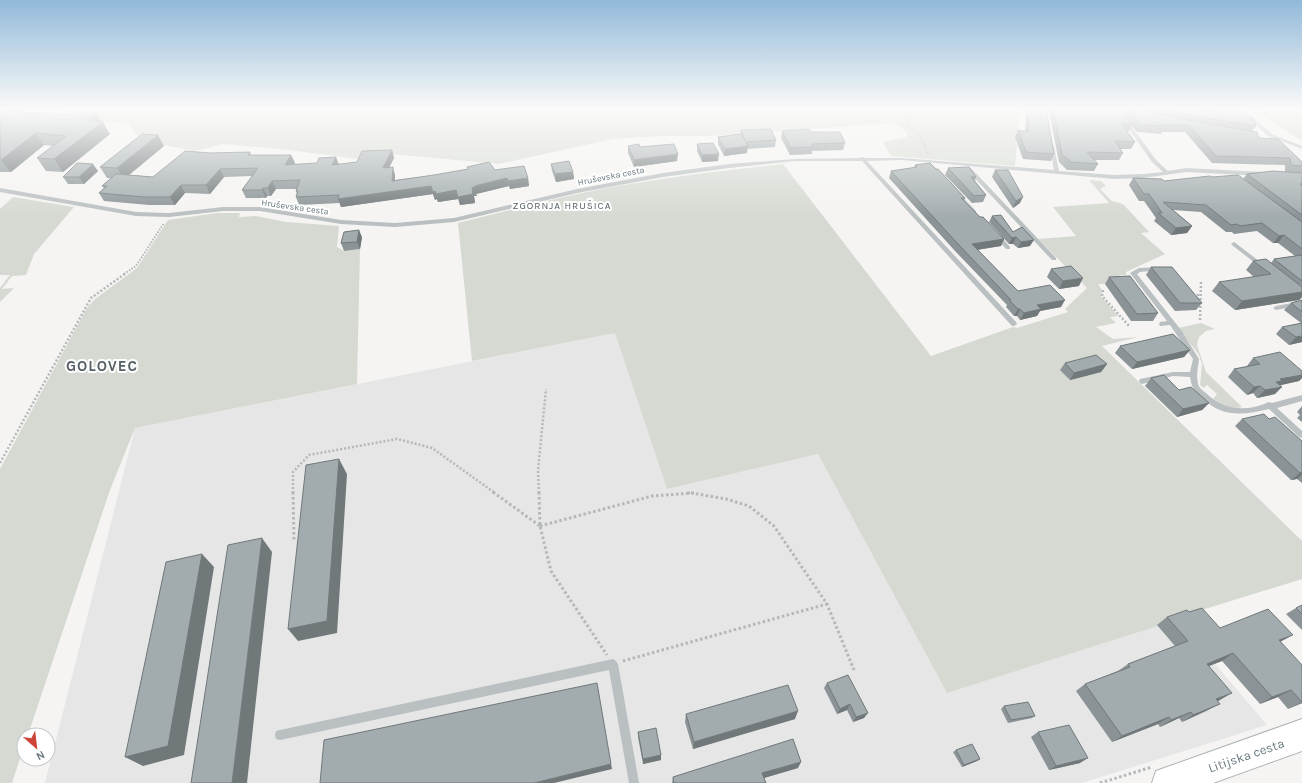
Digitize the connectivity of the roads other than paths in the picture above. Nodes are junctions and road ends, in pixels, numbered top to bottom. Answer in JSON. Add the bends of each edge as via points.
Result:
{"nodes":[{"id":1,"x":1052,"y":146,"type":"edge"},
{"id":2,"x":1143,"y":146,"type":"edge"},
{"id":3,"x":862,"y":158,"type":"junction"},
{"id":4,"x":965,"y":164,"type":"junction"},
{"id":5,"x":1224,"y":171,"type":"junction"},
{"id":6,"x":1166,"y":172,"type":"junction"},
{"id":7,"x":1057,"y":173,"type":"junction"},
{"id":8,"x":1272,"y":174,"type":"edge"},
{"id":9,"x":1235,"y":180,"type":"edge"},
{"id":10,"x":0,"y":190,"type":"edge"},
{"id":11,"x":954,"y":190,"type":"edge"},
{"id":12,"x":981,"y":219,"type":"edge"},
{"id":13,"x":992,"y":230,"type":"edge"},
{"id":14,"x":1234,"y":244,"type":"dead end"},
{"id":15,"x":1008,"y":248,"type":"dead end"},
{"id":16,"x":1054,"y":259,"type":"dead end"},
{"id":17,"x":1265,"y":268,"type":"edge"},
{"id":18,"x":1158,"y":269,"type":"edge"},
{"id":19,"x":1302,"y":303,"type":"edge"},
{"id":20,"x":1276,"y":308,"type":"dead end"},
{"id":21,"x":1171,"y":323,"type":"junction"},
{"id":22,"x":1014,"y":324,"type":"dead end"},
{"id":23,"x":1162,"y":324,"type":"dead end"},
{"id":24,"x":1193,"y":375,"type":"junction"},
{"id":25,"x":1142,"y":381,"type":"dead end"},
{"id":26,"x":1302,"y":398,"type":"edge"},
{"id":27,"x":1269,"y":406,"type":"junction"},
{"id":28,"x":1302,"y":435,"type":"edge"},
{"id":29,"x":280,"y":735,"type":"dead end"},
{"id":30,"x":1302,"y":735,"type":"edge"},
{"id":31,"x":634,"y":783,"type":"edge"},
{"id":32,"x":1168,"y":783,"type":"edge"}],
"edges":[{"from":1,"to":7,"type":"street"},
{"from":2,"to":6,"type":"street"},
{"from":3,"to":4,"type":"street","name":"Hruševska cesta"},
{"from":3,"to":10,"type":"street","name":"Hruševska cesta","via":[[780,161],[663,175],[577,191],[454,220],[422,224],[362,224],[260,209],[169,214],[117,212]]},
{"from":3,"to":22,"type":"street"},
{"from":4,"to":7,"type":"street","name":"Hruševska cesta"},
{"from":4,"to":16,"type":"street"},
{"from":5,"to":6,"type":"street","name":"Hruševska cesta"},
{"from":5,"to":8,"type":"street","name":"Hruševska cesta"},
{"from":5,"to":9,"type":"street"},
{"from":6,"to":7,"type":"street","name":"Hruševska cesta","via":[[1114,177]]},
{"from":11,"to":12,"type":"street"},
{"from":13,"to":15,"type":"street"},
{"from":14,"to":17,"type":"street"},
{"from":18,"to":21,"type":"street","via":[[1139,270],[1133,273]]},
{"from":19,"to":20,"type":"street"},
{"from":21,"to":23,"type":"street"},
{"from":21,"to":24,"type":"street","via":[[1196,359]]},
{"from":24,"to":25,"type":"street","via":[[1173,374]]},
{"from":24,"to":27,"type":"street","via":[[1194,388],[1223,409],[1240,412]]},
{"from":26,"to":27,"type":"street"},
{"from":27,"to":28,"type":"street"},
{"from":29,"to":31,"type":"street","via":[[613,664]]},
{"from":30,"to":32,"type":"main road","name":"Litijska cesta"}]}
